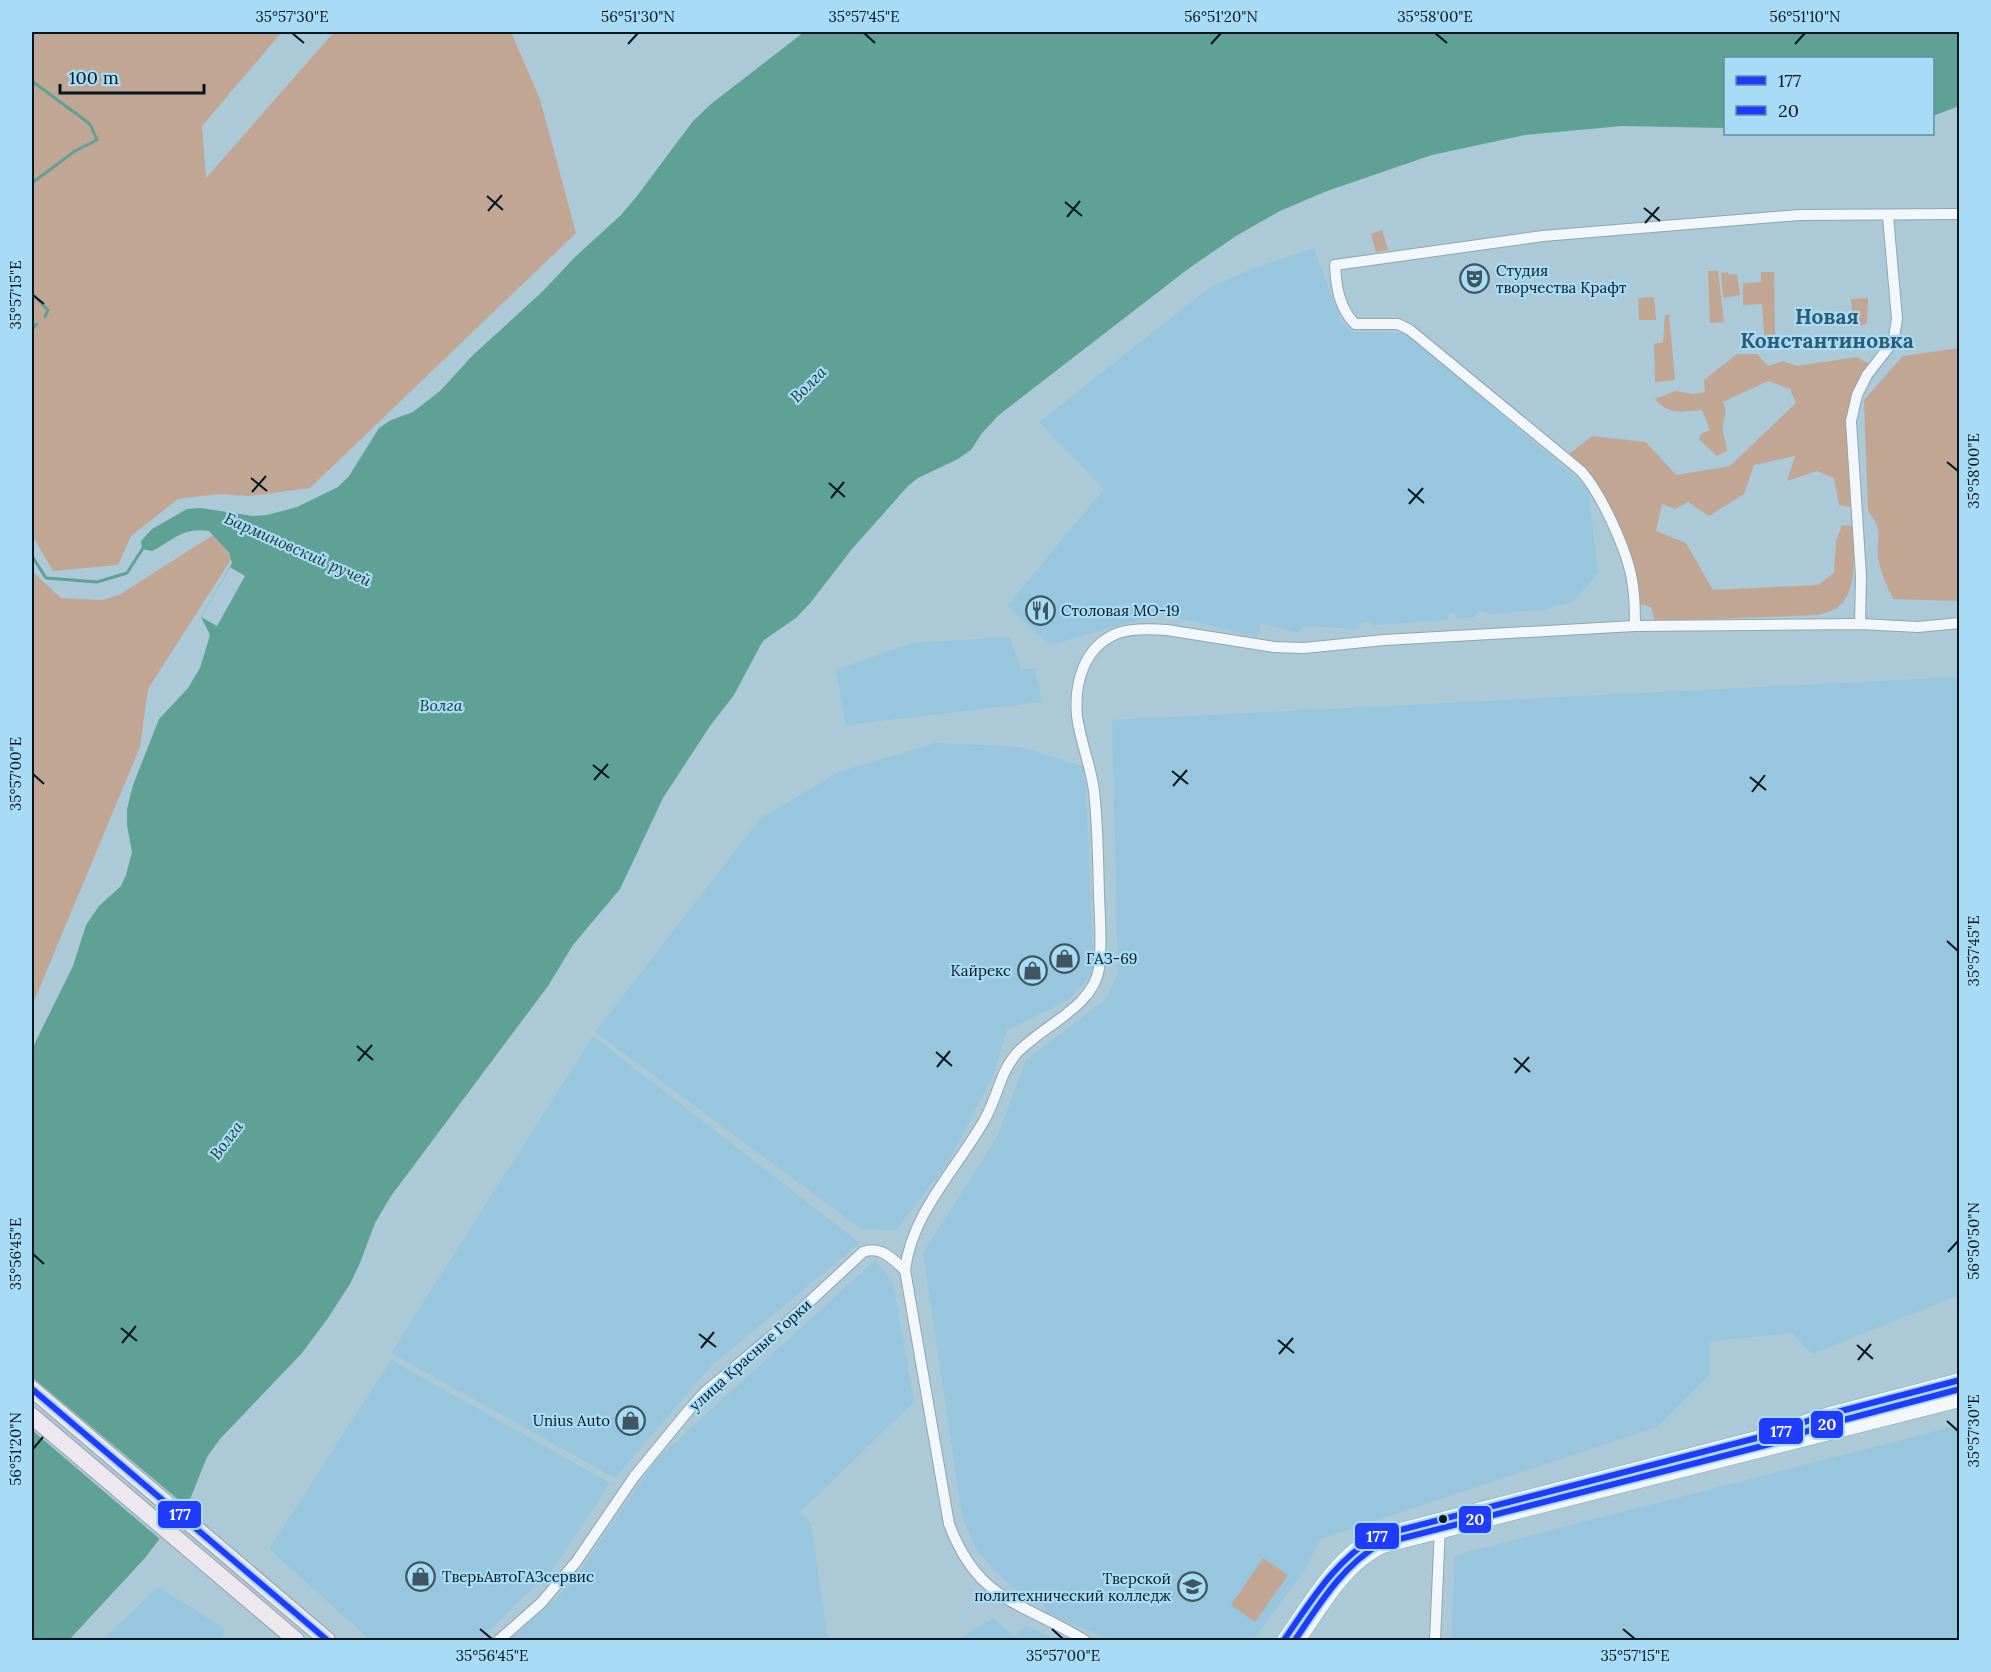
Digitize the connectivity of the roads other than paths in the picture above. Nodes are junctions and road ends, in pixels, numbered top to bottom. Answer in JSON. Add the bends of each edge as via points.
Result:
{"nodes":[{"id":1,"x":1959,"y":214,"type":"edge"},
{"id":2,"x":1888,"y":216,"type":"junction"},
{"id":3,"x":1959,"y":623,"type":"edge"},
{"id":4,"x":1860,"y":624,"type":"junction"},
{"id":5,"x":1635,"y":626,"type":"junction"},
{"id":6,"x":905,"y":1270,"type":"junction"},
{"id":7,"x":1959,"y":1380,"type":"edge"},
{"id":8,"x":32,"y":1389,"type":"edge"},
{"id":9,"x":1959,"y":1400,"type":"edge"},
{"id":10,"x":32,"y":1416,"type":"edge"},
{"id":11,"x":1440,"y":1525,"type":"junction"},
{"id":12,"x":296,"y":1641,"type":"edge"},
{"id":13,"x":327,"y":1641,"type":"edge"},
{"id":14,"x":498,"y":1641,"type":"edge"},
{"id":15,"x":1083,"y":1641,"type":"edge"},
{"id":16,"x":1284,"y":1641,"type":"edge"},
{"id":17,"x":1298,"y":1641,"type":"edge"},
{"id":18,"x":1435,"y":1641,"type":"edge"}],
"edges":[{"from":1,"to":2,"type":"street"},
{"from":2,"to":4,"type":"street","via":[[1896,330],[1857,395],[1851,421],[1861,576]]},
{"from":2,"to":5,"type":"street","via":[[1799,215],[1543,236],[1335,265],[1339,295],[1354,324],[1398,324],[1410,330],[1593,484],[1632,577]]},
{"from":3,"to":4,"type":"street","via":[[1918,627]]},
{"from":4,"to":5,"type":"street"},
{"from":5,"to":6,"type":"street","via":[[1304,648],[1167,630],[1127,631],[1107,639],[1085,663],[1076,695],[1097,819],[1100,968],[1086,996],[1010,1062],[986,1117],[919,1223]]},
{"from":6,"to":14,"type":"street","name":"улица Красные Горки","via":[[884,1253],[863,1252],[705,1392],[634,1477],[576,1562],[540,1603]]},
{"from":6,"to":15,"type":"street","via":[[949,1524],[956,1540],[974,1571],[1000,1595]]},
{"from":7,"to":11,"type":"street"},
{"from":8,"to":13,"type":"main road"},
{"from":9,"to":11,"type":"street"},
{"from":10,"to":12,"type":"main road"},
{"from":11,"to":16,"type":"street","via":[[1382,1534],[1354,1549]]},
{"from":11,"to":17,"type":"street","via":[[1364,1557]]},
{"from":11,"to":18,"type":"street"}]}
